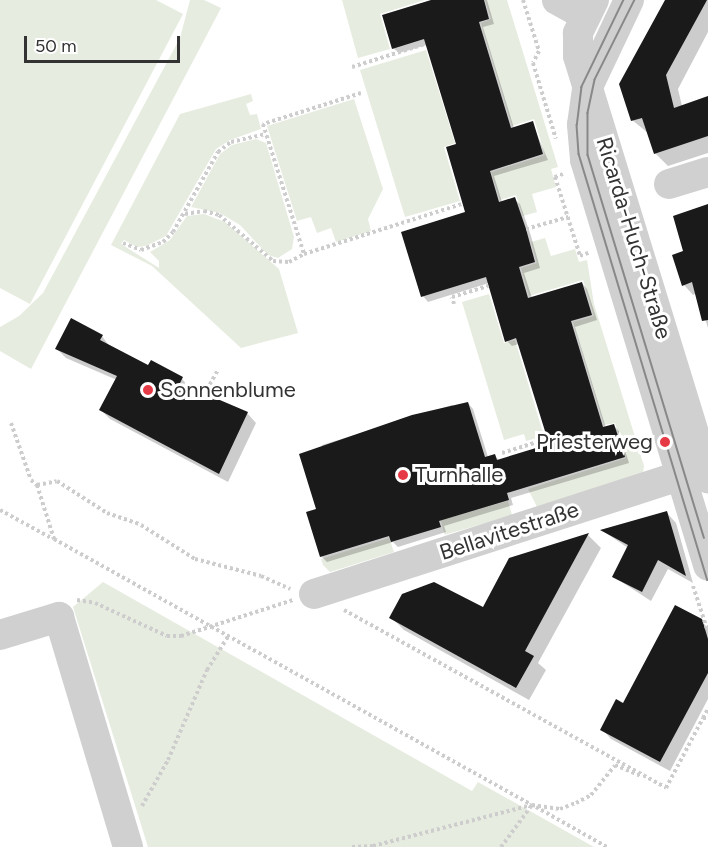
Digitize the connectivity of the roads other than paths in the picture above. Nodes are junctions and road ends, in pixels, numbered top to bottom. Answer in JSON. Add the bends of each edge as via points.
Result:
{"nodes":[{"id":1,"x":557,"y":0,"type":"edge"},
{"id":2,"x":629,"y":0,"type":"edge"},
{"id":3,"x":590,"y":8,"type":"edge"},
{"id":4,"x":587,"y":87,"type":"junction"},
{"id":5,"x":708,"y":172,"type":"edge"},
{"id":6,"x":669,"y":184,"type":"dead end"},
{"id":7,"x":700,"y":473,"type":"edge"},
{"id":8,"x":708,"y":566,"type":"edge"},
{"id":9,"x":314,"y":594,"type":"road end"},
{"id":10,"x":0,"y":635,"type":"edge"},
{"id":11,"x":126,"y":842,"type":"edge"}],
"edges":[{"from":1,"to":3,"type":"street"},
{"from":2,"to":4,"type":"street"},
{"from":3,"to":4,"type":"street","name":"Ricarda-Huch-Straße","via":[[577,44]]},
{"from":4,"to":7,"type":"street","name":"Ricarda-Huch-Straße"},
{"from":5,"to":6,"type":"street"},
{"from":7,"to":8,"type":"street","name":"Ricarda-Huch-Straße"},
{"from":7,"to":9,"type":"street","name":"Bellavitestraße"},
{"from":10,"to":11,"type":"street","via":[[63,609]]}]}
